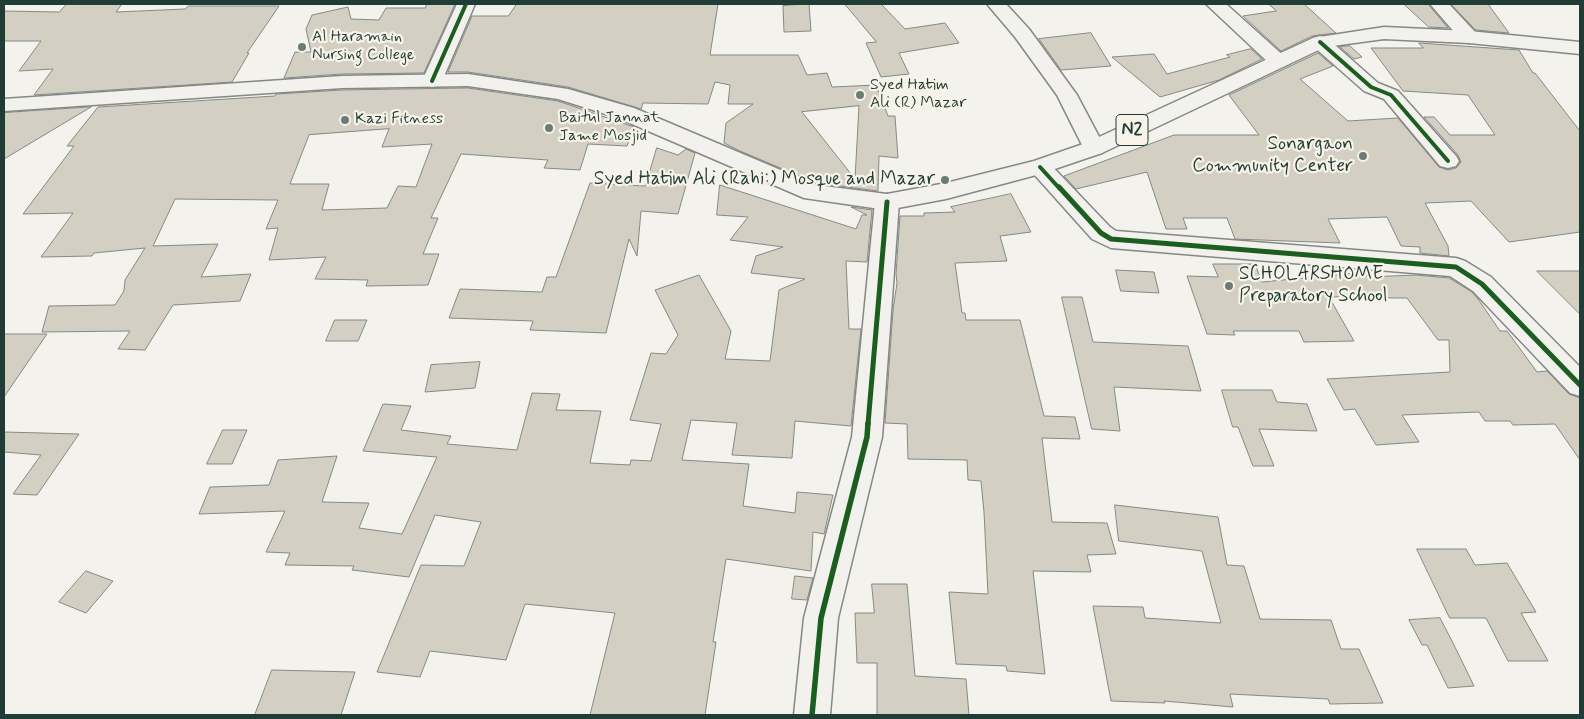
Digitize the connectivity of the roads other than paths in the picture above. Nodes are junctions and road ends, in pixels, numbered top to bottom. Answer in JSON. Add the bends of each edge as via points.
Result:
{"nodes":[{"id":1,"x":466,"y":4,"type":"edge"},
{"id":2,"x":996,"y":4,"type":"edge"},
{"id":3,"x":1215,"y":4,"type":"edge"},
{"id":4,"x":1439,"y":4,"type":"edge"},
{"id":5,"x":1469,"y":37,"type":"junction"},
{"id":6,"x":1320,"y":42,"type":"junction"},
{"id":7,"x":1580,"y":48,"type":"edge"},
{"id":8,"x":1278,"y":61,"type":"junction"},
{"id":9,"x":432,"y":81,"type":"junction"},
{"id":10,"x":4,"y":105,"type":"edge"},
{"id":11,"x":1094,"y":148,"type":"junction"},
{"id":12,"x":1448,"y":161,"type":"dead end"},
{"id":13,"x":1040,"y":167,"type":"junction"},
{"id":14,"x":887,"y":202,"type":"junction"},
{"id":15,"x":1580,"y":385,"type":"edge"},
{"id":16,"x":812,"y":715,"type":"edge"}],
"edges":[{"from":1,"to":9,"type":"main road"},
{"from":2,"to":11,"type":"main road","via":[[1022,33],[1067,95]]},
{"from":3,"to":8,"type":"main road"},
{"from":4,"to":5,"type":"main road"},
{"from":5,"to":6,"type":"main road","number":"N2","via":[[1384,33]]},
{"from":5,"to":7,"type":"main road","number":"N2"},
{"from":6,"to":8,"type":"main road","number":"N2"},
{"from":6,"to":12,"type":"main road","via":[[1371,87],[1391,95]]},
{"from":8,"to":11,"type":"main road","number":"N2"},
{"from":9,"to":10,"type":"main road","number":"N2","via":[[332,82]]},
{"from":9,"to":14,"type":"main road","number":"N2","via":[[468,80],[561,93],[635,116],[812,192]]},
{"from":11,"to":13,"type":"main road","number":"N2"},
{"from":13,"to":14,"type":"main road","number":"N2"},
{"from":13,"to":15,"type":"main road","via":[[1111,239],[1456,267],[1482,284]]},
{"from":14,"to":16,"type":"main road","via":[[867,436],[820,618]]}]}
